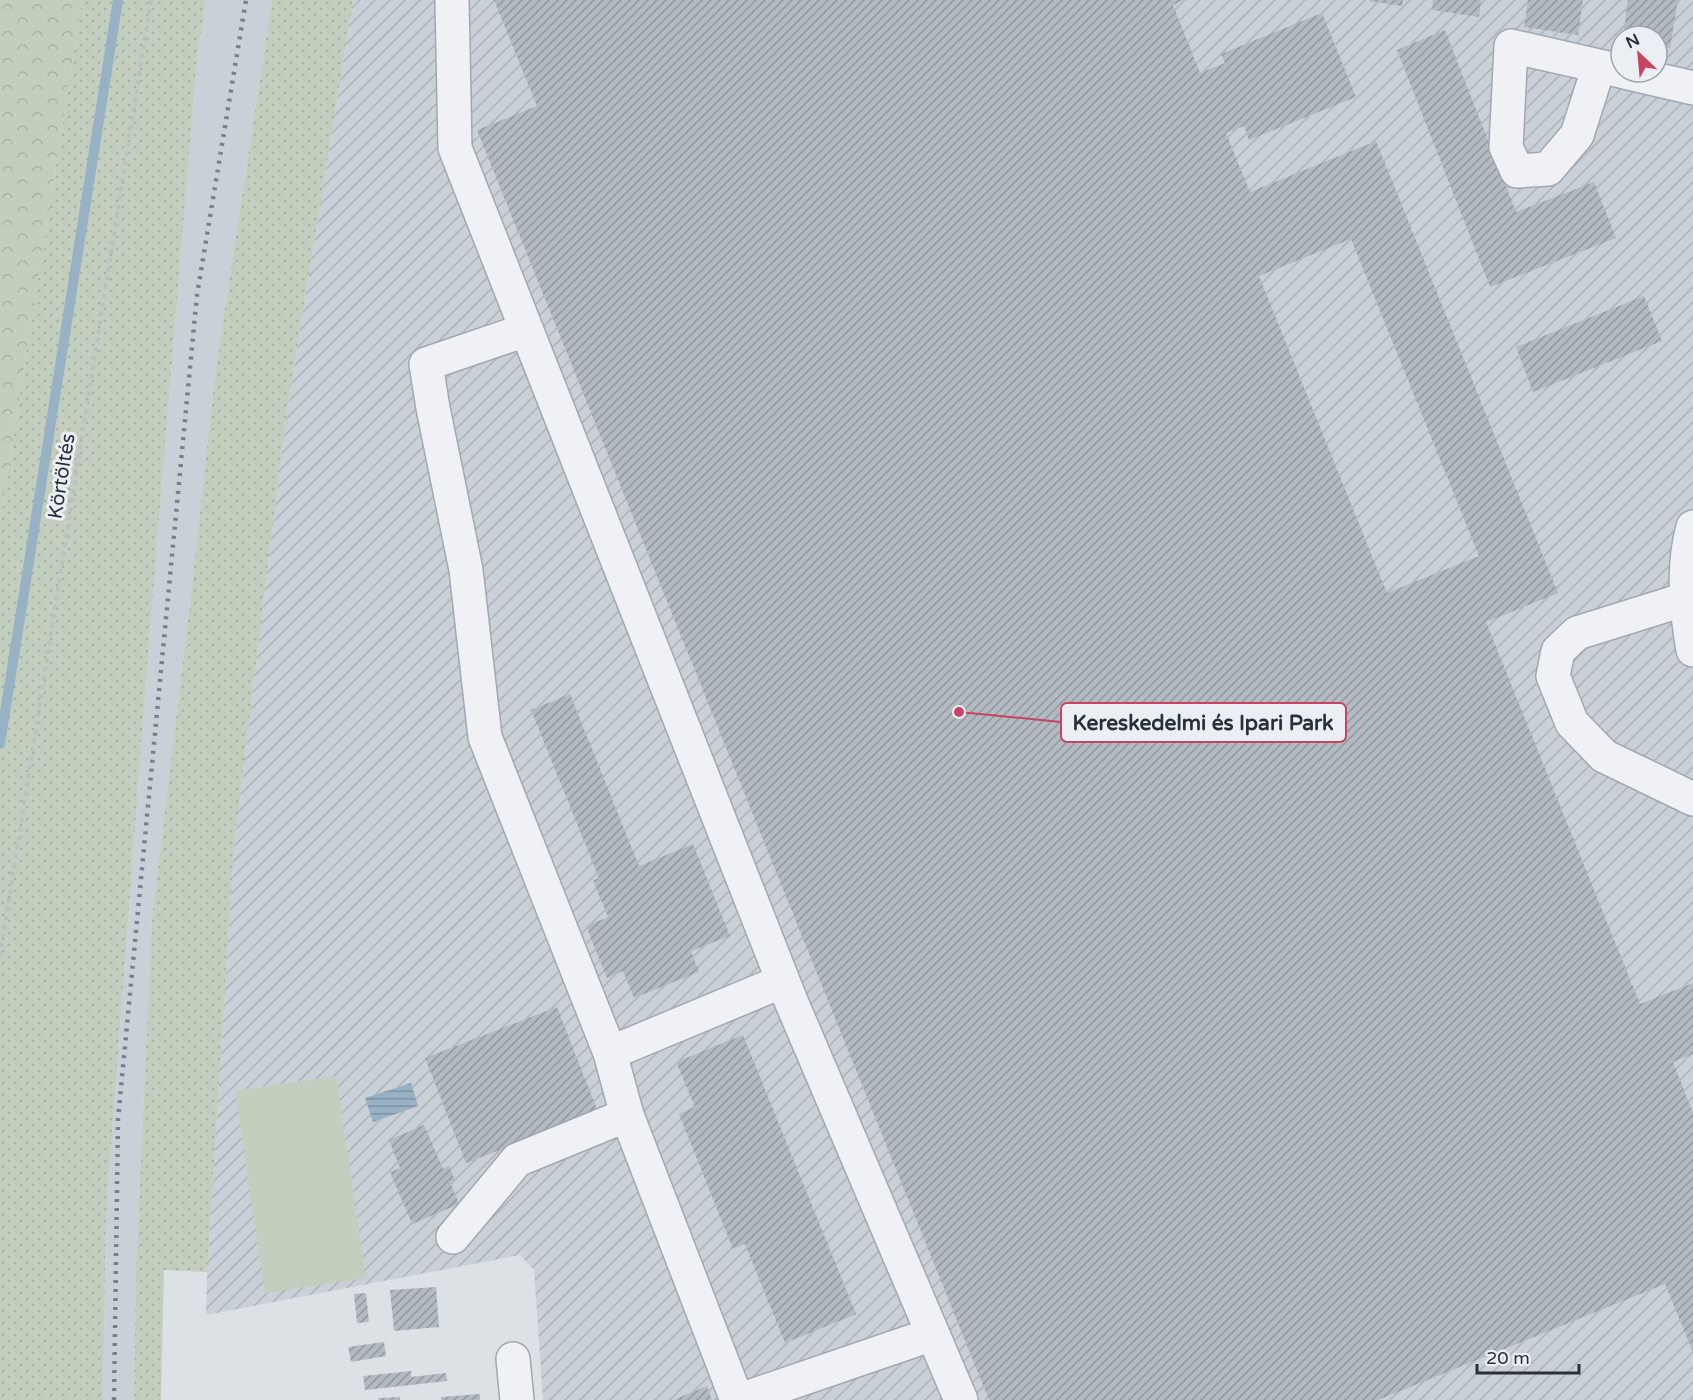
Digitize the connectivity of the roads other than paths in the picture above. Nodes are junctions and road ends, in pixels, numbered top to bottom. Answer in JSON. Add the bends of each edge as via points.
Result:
{"nodes":[{"id":1,"x":452,"y":0,"type":"edge"},
{"id":2,"x":1669,"y":82,"type":"edge"},
{"id":3,"x":1693,"y":88,"type":"edge"},
{"id":4,"x":526,"y":330,"type":"junction"},
{"id":5,"x":1693,"y":527,"type":"edge"},
{"id":6,"x":1686,"y":599,"type":"junction"},
{"id":7,"x":1693,"y":650,"type":"edge"},
{"id":8,"x":1693,"y":799,"type":"edge"},
{"id":9,"x":783,"y":981,"type":"junction"},
{"id":10,"x":610,"y":1053,"type":"junction"},
{"id":11,"x":627,"y":1115,"type":"junction"},
{"id":12,"x":453,"y":1236,"type":"dead end"},
{"id":13,"x":933,"y":1334,"type":"junction"},
{"id":14,"x":513,"y":1359,"type":"dead end"},
{"id":15,"x":517,"y":1400,"type":"edge"},
{"id":16,"x":738,"y":1400,"type":"edge"},
{"id":17,"x":961,"y":1400,"type":"edge"}],
"edges":[{"from":1,"to":4,"type":"street","via":[[455,148]]},
{"from":2,"to":3,"type":"street"},
{"from":4,"to":9,"type":"street"},
{"from":4,"to":10,"type":"street","via":[[426,364],[466,570],[485,737]]},
{"from":5,"to":6,"type":"street","via":[[1688,546]]},
{"from":6,"to":7,"type":"street"},
{"from":6,"to":8,"type":"street","via":[[1577,633],[1558,651],[1553,676],[1572,723],[1604,756]]},
{"from":9,"to":10,"type":"street"},
{"from":9,"to":13,"type":"street"},
{"from":10,"to":11,"type":"street"},
{"from":11,"to":12,"type":"street","via":[[517,1160]]},
{"from":11,"to":16,"type":"street"},
{"from":13,"to":16,"type":"street"},
{"from":13,"to":17,"type":"street"},
{"from":14,"to":15,"type":"street"}]}
